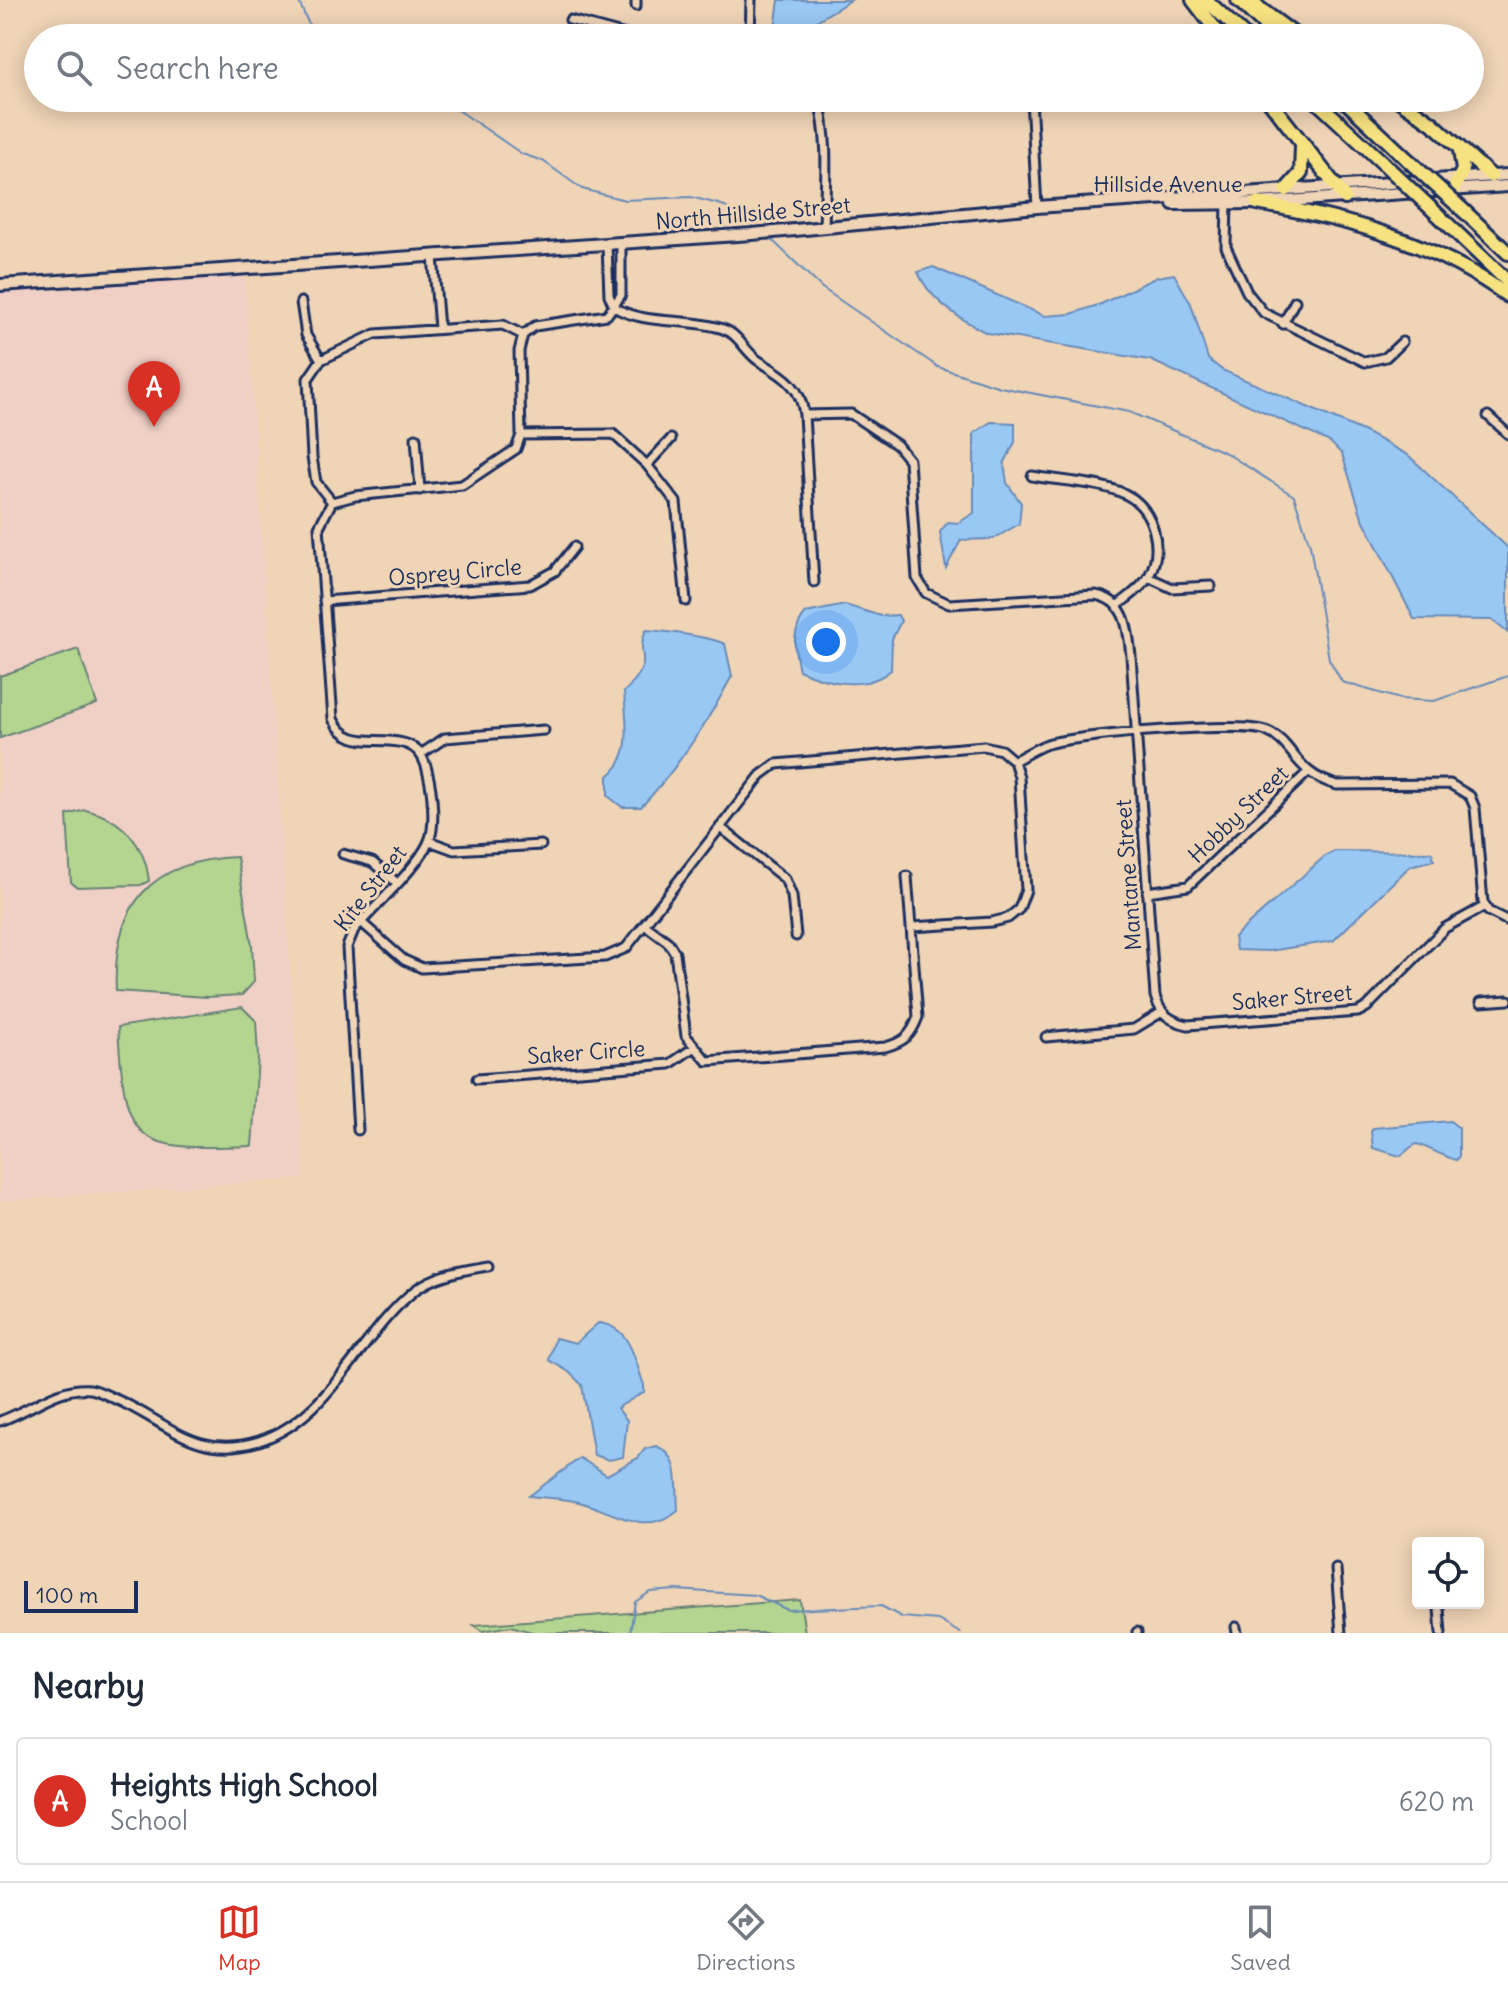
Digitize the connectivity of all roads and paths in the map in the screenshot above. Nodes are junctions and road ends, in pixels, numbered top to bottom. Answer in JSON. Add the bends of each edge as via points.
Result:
{"nodes":[{"id":1,"x":751,"y":0,"type":"edge"},
{"id":2,"x":1193,"y":0,"type":"edge"},
{"id":3,"x":1206,"y":0,"type":"edge"},
{"id":4,"x":1238,"y":0,"type":"edge"},
{"id":5,"x":1248,"y":0,"type":"edge"},
{"id":6,"x":570,"y":20,"type":"dead end"},
{"id":7,"x":585,"y":24,"type":"edge"},
{"id":8,"x":750,"y":24,"type":"edge"},
{"id":9,"x":1211,"y":24,"type":"edge"},
{"id":10,"x":1232,"y":24,"type":"edge"},
{"id":11,"x":1263,"y":24,"type":"edge"},
{"id":12,"x":1280,"y":24,"type":"edge"},
{"id":13,"x":822,"y":112,"type":"edge"},
{"id":14,"x":1032,"y":112,"type":"edge"},
{"id":15,"x":1278,"y":112,"type":"edge"},
{"id":16,"x":1328,"y":112,"type":"edge"},
{"id":17,"x":1357,"y":112,"type":"edge"},
{"id":18,"x":1416,"y":112,"type":"edge"},
{"id":19,"x":1301,"y":143,"type":"junction"},
{"id":20,"x":1460,"y":150,"type":"junction"},
{"id":21,"x":1508,"y":175,"type":"edge"},
{"id":22,"x":1491,"y":176,"type":"junction"},
{"id":23,"x":1460,"y":178,"type":"junction"},
{"id":24,"x":1334,"y":186,"type":"junction"},
{"id":25,"x":1508,"y":186,"type":"edge"},
{"id":26,"x":1286,"y":190,"type":"junction"},
{"id":27,"x":1453,"y":190,"type":"junction"},
{"id":28,"x":1345,"y":198,"type":"junction"},
{"id":29,"x":1227,"y":199,"type":"junction"},
{"id":30,"x":1257,"y":203,"type":"junction"},
{"id":31,"x":1079,"y":204,"type":"joint"},
{"id":32,"x":1037,"y":207,"type":"junction"},
{"id":33,"x":824,"y":228,"type":"junction"},
{"id":34,"x":621,"y":244,"type":"junction"},
{"id":35,"x":607,"y":245,"type":"junction"},
{"id":36,"x":1508,"y":253,"type":"edge"},
{"id":37,"x":433,"y":256,"type":"junction"},
{"id":38,"x":1508,"y":282,"type":"edge"},
{"id":39,"x":0,"y":285,"type":"edge"},
{"id":40,"x":1508,"y":296,"type":"edge"},
{"id":41,"x":1295,"y":301,"type":"dead end"},
{"id":42,"x":301,"y":302,"type":"dead end"},
{"id":43,"x":614,"y":307,"type":"junction"},
{"id":44,"x":1283,"y":324,"type":"junction"},
{"id":45,"x":439,"y":328,"type":"junction"},
{"id":46,"x":523,"y":335,"type":"junction"},
{"id":47,"x":1402,"y":342,"type":"dead end"},
{"id":48,"x":321,"y":360,"type":"junction"},
{"id":49,"x":804,"y":415,"type":"junction"},
{"id":50,"x":1488,"y":416,"type":"dead end"},
{"id":51,"x":1508,"y":434,"type":"edge"},
{"id":52,"x":521,"y":435,"type":"junction"},
{"id":53,"x":416,"y":438,"type":"dead end"},
{"id":54,"x":671,"y":439,"type":"dead end"},
{"id":55,"x":647,"y":465,"type":"junction"},
{"id":56,"x":1032,"y":476,"type":"dead end"},
{"id":57,"x":420,"y":490,"type":"junction"},
{"id":58,"x":332,"y":502,"type":"junction"},
{"id":59,"x":574,"y":547,"type":"dead end"},
{"id":60,"x":1148,"y":577,"type":"junction"},
{"id":61,"x":814,"y":582,"type":"dead end"},
{"id":62,"x":1211,"y":586,"type":"dead end"},
{"id":63,"x":324,"y":601,"type":"junction"},
{"id":64,"x":686,"y":601,"type":"dead end"},
{"id":65,"x":1117,"y":606,"type":"junction"},
{"id":66,"x":544,"y":730,"type":"dead end"},
{"id":67,"x":1136,"y":734,"type":"junction"},
{"id":68,"x":421,"y":754,"type":"junction"},
{"id":69,"x":1014,"y":761,"type":"junction"},
{"id":70,"x":1307,"y":773,"type":"junction"},
{"id":71,"x":720,"y":827,"type":"junction"},
{"id":72,"x":429,"y":841,"type":"junction"},
{"id":73,"x":541,"y":845,"type":"dead end"},
{"id":74,"x":343,"y":854,"type":"dead end"},
{"id":75,"x":907,"y":876,"type":"dead end"},
{"id":76,"x":396,"y":882,"type":"junction"},
{"id":77,"x":1147,"y":892,"type":"junction"},
{"id":78,"x":1485,"y":906,"type":"junction"},
{"id":79,"x":1508,"y":921,"type":"edge"},
{"id":80,"x":361,"y":922,"type":"junction"},
{"id":81,"x":645,"y":925,"type":"junction"},
{"id":82,"x":912,"y":927,"type":"junction"},
{"id":83,"x":796,"y":936,"type":"dead end"},
{"id":84,"x":1508,"y":1000,"type":"edge"},
{"id":85,"x":1481,"y":1002,"type":"dead end"},
{"id":86,"x":1162,"y":1012,"type":"junction"},
{"id":87,"x":1046,"y":1037,"type":"dead end"},
{"id":88,"x":693,"y":1048,"type":"junction"},
{"id":89,"x":477,"y":1079,"type":"dead end"},
{"id":90,"x":358,"y":1130,"type":"dead end"},
{"id":91,"x":488,"y":1266,"type":"dead end"},
{"id":92,"x":0,"y":1421,"type":"edge"},
{"id":93,"x":1336,"y":1569,"type":"dead end"},
{"id":94,"x":1439,"y":1609,"type":"dead end"},
{"id":95,"x":1341,"y":1633,"type":"edge"},
{"id":96,"x":1441,"y":1633,"type":"edge"}],
"edges":[{"from":1,"to":8,"type":"street"},
{"from":2,"to":9,"type":"highway"},
{"from":3,"to":10,"type":"highway"},
{"from":4,"to":11,"type":"highway"},
{"from":5,"to":12,"type":"highway"},
{"from":6,"to":7,"type":"street"},
{"from":13,"to":33,"type":"street"},
{"from":14,"to":32,"type":"street"},
{"from":15,"to":19,"type":"highway"},
{"from":16,"to":38,"type":"highway","bridge":true},
{"from":17,"to":36,"type":"highway","bridge":true},
{"from":18,"to":20,"type":"highway"},
{"from":19,"to":24,"type":"highway"},
{"from":19,"to":26,"type":"highway","via":[[1303,165]]},
{"from":20,"to":22,"type":"highway"},
{"from":20,"to":23,"type":"highway"},
{"from":21,"to":22,"type":"main road"},
{"from":22,"to":23,"type":"main road"},
{"from":23,"to":24,"type":"main road"},
{"from":23,"to":27,"type":"highway"},
{"from":24,"to":26,"type":"main road"},
{"from":24,"to":28,"type":"highway"},
{"from":25,"to":27,"type":"main road","name":"Hillside Avenue"},
{"from":26,"to":29,"type":"main road"},
{"from":27,"to":28,"type":"main road","name":"Hillside Avenue"},
{"from":28,"to":30,"type":"main road","name":"Hillside Avenue"},
{"from":29,"to":30,"type":"main road","name":"Hillside Avenue"},
{"from":29,"to":31,"type":"main road","name":"Hillside Avenue"},
{"from":29,"to":44,"type":"street","via":[[1230,258],[1255,303]]},
{"from":30,"to":40,"type":"highway","via":[[1395,236],[1459,265]]},
{"from":31,"to":32,"type":"main road","name":"North Hillside Street"},
{"from":32,"to":33,"type":"main road","name":"North Hillside Street"},
{"from":33,"to":34,"type":"main road","name":"North Hillside Street"},
{"from":34,"to":35,"type":"main road","name":"North Hillside Street"},
{"from":34,"to":43,"type":"street","via":[[621,295]]},
{"from":35,"to":37,"type":"main road","name":"North Hillside Street"},
{"from":35,"to":43,"type":"street"},
{"from":37,"to":39,"type":"main road","name":"North Hillside Street"},
{"from":37,"to":45,"type":"street"},
{"from":41,"to":44,"type":"street"},
{"from":42,"to":48,"type":"street","via":[[306,335]]},
{"from":43,"to":46,"type":"street","via":[[596,319],[535,326]]},
{"from":43,"to":49,"type":"street","via":[[630,316],[673,318],[732,333],[748,353],[795,385]]},
{"from":44,"to":47,"type":"street","via":[[1365,362],[1386,357]]},
{"from":45,"to":46,"type":"street","via":[[503,325]]},
{"from":45,"to":48,"type":"street","via":[[363,337]]},
{"from":46,"to":52,"type":"street"},
{"from":48,"to":58,"type":"street","via":[[308,379],[312,457],[316,482]]},
{"from":49,"to":61,"type":"street"},
{"from":49,"to":65,"type":"street","via":[[851,414],[904,451],[909,460],[917,578],[933,599],[949,604],[1095,595]]},
{"from":50,"to":51,"type":"street"},
{"from":52,"to":55,"type":"street","via":[[613,434]]},
{"from":52,"to":57,"type":"street","via":[[516,449],[471,481]]},
{"from":53,"to":57,"type":"street"},
{"from":54,"to":55,"type":"street"},
{"from":55,"to":64,"type":"street","via":[[676,502]]},
{"from":56,"to":60,"type":"street","via":[[1124,494],[1136,502],[1152,522],[1155,536]]},
{"from":57,"to":58,"type":"street"},
{"from":58,"to":63,"type":"street","via":[[319,527]]},
{"from":59,"to":63,"type":"street","name":"Osprey Circle","via":[[555,571],[530,585]]},
{"from":60,"to":62,"type":"street","via":[[1172,588]]},
{"from":60,"to":65,"type":"street"},
{"from":63,"to":68,"type":"street","via":[[331,707],[338,728],[357,741],[402,743]]},
{"from":65,"to":67,"type":"street","name":"Mantane Street","via":[[1128,630]]},
{"from":66,"to":68,"type":"street","via":[[445,738]]},
{"from":67,"to":69,"type":"street","via":[[1053,743]]},
{"from":67,"to":70,"type":"street","via":[[1253,728],[1275,736]]},
{"from":67,"to":77,"type":"street","name":"Mantane Street"},
{"from":68,"to":72,"type":"street","name":"Kite Street","via":[[429,778]]},
{"from":69,"to":71,"type":"street","via":[[997,748],[984,746],[782,762],[766,770]]},
{"from":69,"to":82,"type":"street","via":[[1026,883],[1022,905],[998,921]]},
{"from":70,"to":77,"type":"street","name":"Hobby Street","via":[[1188,886]]},
{"from":70,"to":78,"type":"street","via":[[1337,785],[1436,783],[1466,792],[1475,808]]},
{"from":71,"to":81,"type":"street"},
{"from":71,"to":83,"type":"street","via":[[785,879]]},
{"from":72,"to":73,"type":"street","via":[[454,850]]},
{"from":72,"to":76,"type":"street","name":"Kite Street"},
{"from":74,"to":76,"type":"street","via":[[372,862]]},
{"from":75,"to":82,"type":"street"},
{"from":76,"to":80,"type":"street","name":"Kite Street"},
{"from":77,"to":86,"type":"street","name":"Mantane Street","via":[[1155,996]]},
{"from":78,"to":79,"type":"street"},
{"from":78,"to":86,"type":"street","name":"Saker Street","via":[[1445,928],[1358,1012],[1188,1025]]},
{"from":80,"to":81,"type":"street","via":[[404,960],[422,968],[605,957],[626,948]]},
{"from":80,"to":90,"type":"street","name":"Kite Street","via":[[347,947]]},
{"from":81,"to":88,"type":"street","via":[[668,942],[677,958],[686,1036]]},
{"from":82,"to":88,"type":"street","via":[[918,1017],[901,1042],[726,1061],[707,1061]]},
{"from":84,"to":85,"type":"street"},
{"from":86,"to":87,"type":"street","via":[[1134,1029]]},
{"from":88,"to":89,"type":"street","name":"Saker Circle","via":[[670,1064]]},
{"from":91,"to":92,"type":"street","via":[[415,1290],[300,1420],[260,1440],[223,1445],[179,1437],[131,1405],[91,1389],[59,1392]]},
{"from":93,"to":95,"type":"street"},
{"from":94,"to":96,"type":"street"}]}
